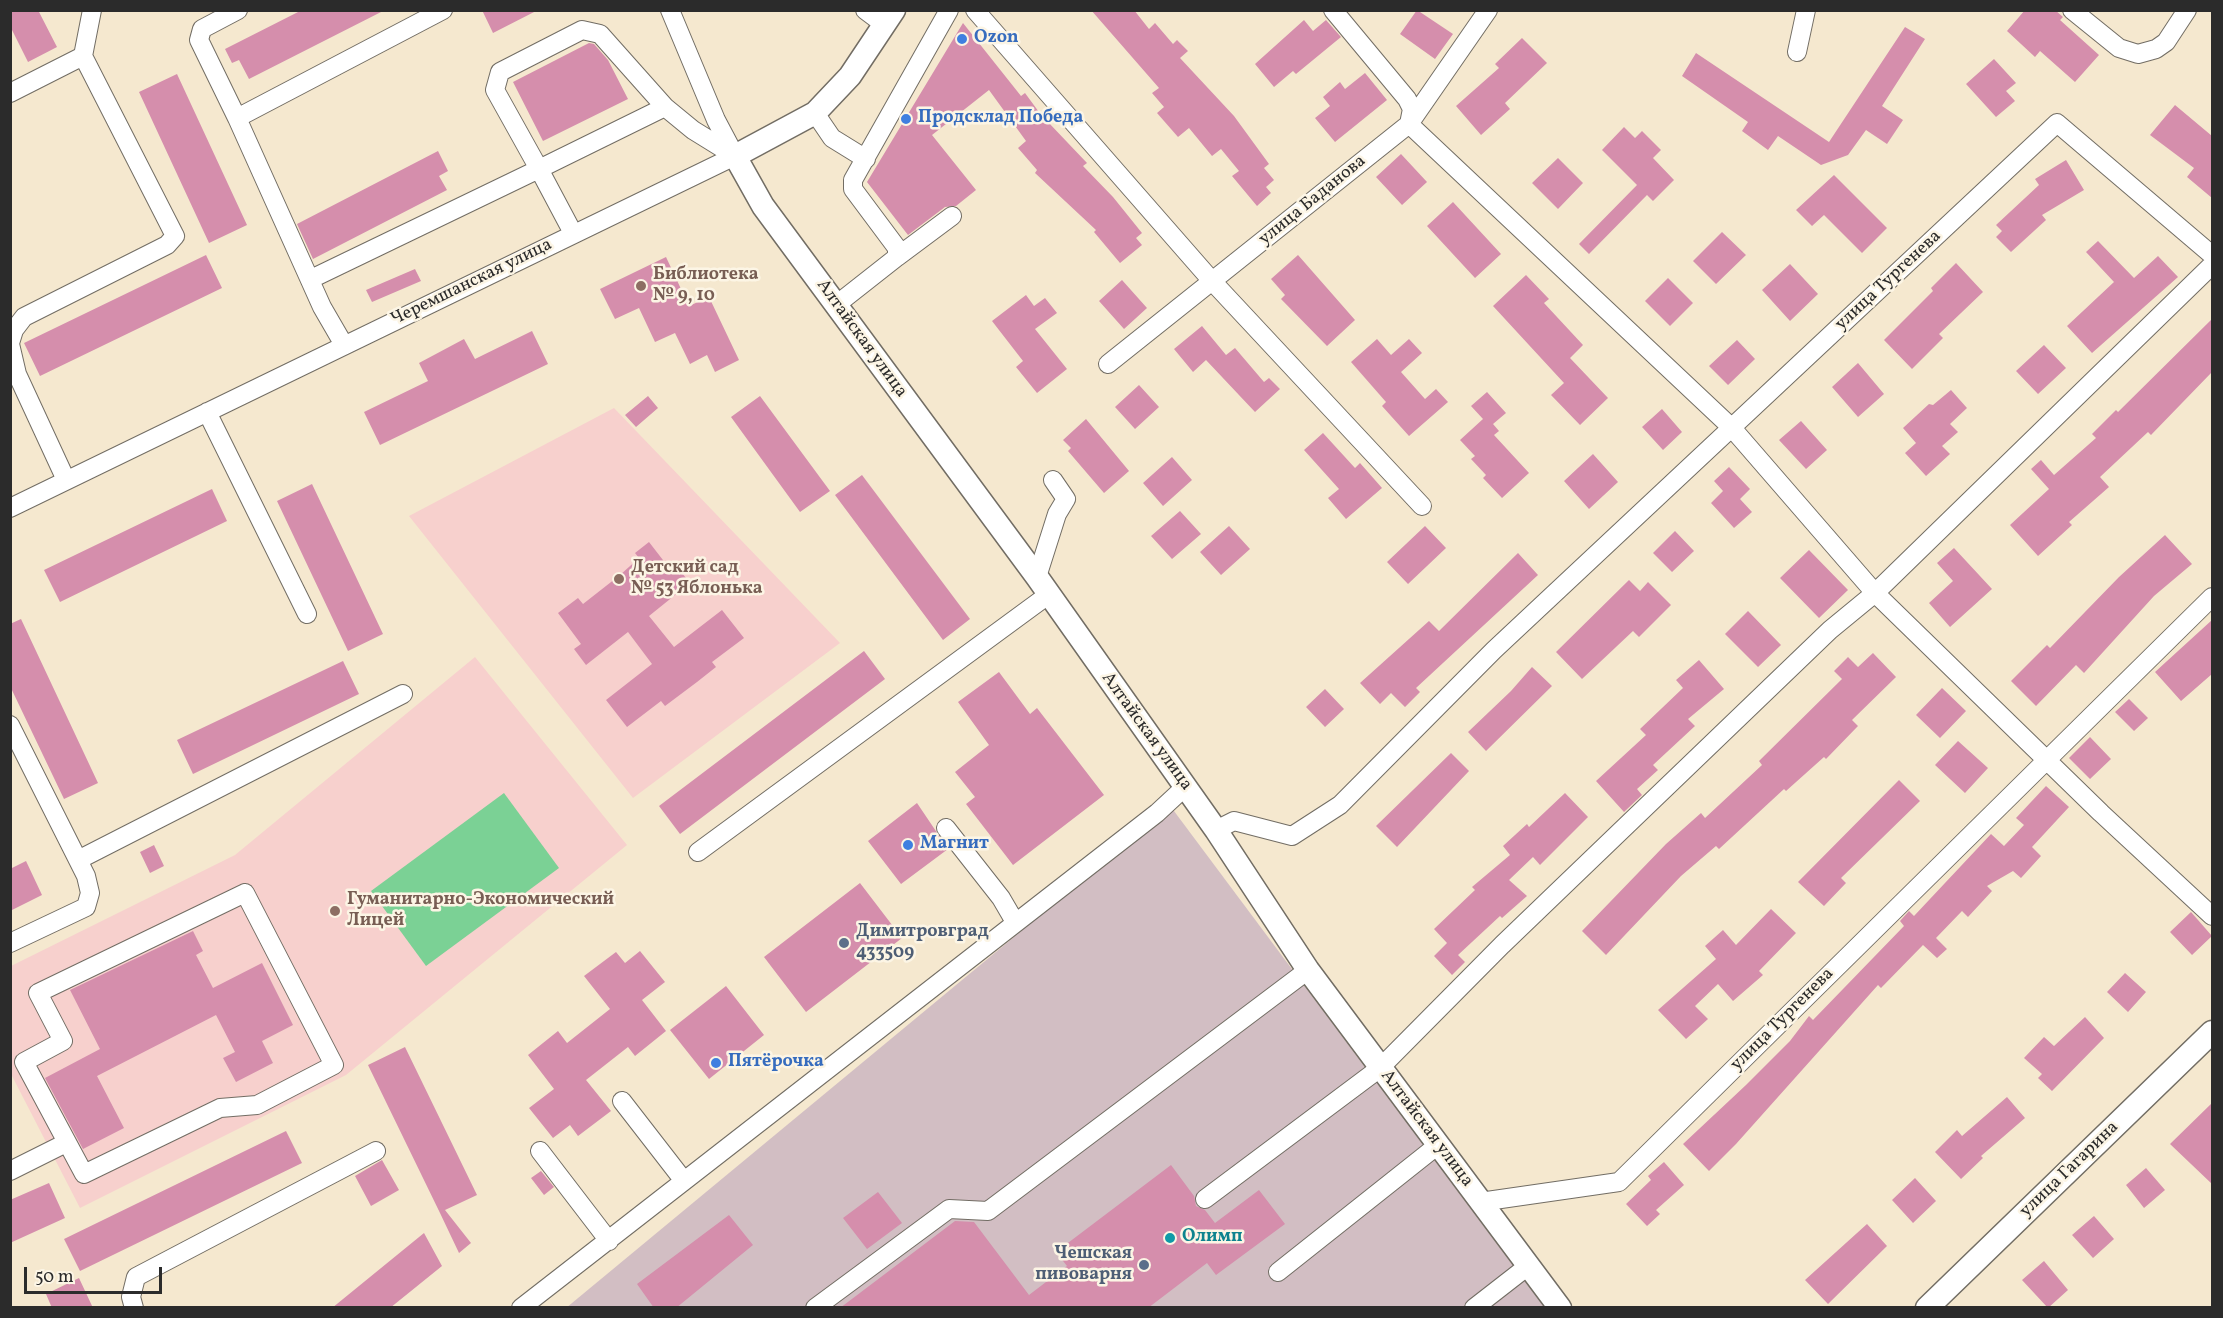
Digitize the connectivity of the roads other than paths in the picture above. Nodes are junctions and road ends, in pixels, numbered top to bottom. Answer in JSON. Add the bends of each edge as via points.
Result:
{"nodes":[{"id":1,"x":92,"y":10,"type":"edge"},
{"id":2,"x":238,"y":10,"type":"edge"},
{"id":3,"x":443,"y":10,"type":"edge"},
{"id":4,"x":670,"y":10,"type":"edge"},
{"id":5,"x":865,"y":10,"type":"edge"},
{"id":6,"x":949,"y":10,"type":"edge"},
{"id":7,"x":975,"y":10,"type":"edge"},
{"id":8,"x":1333,"y":10,"type":"edge"},
{"id":9,"x":1488,"y":10,"type":"edge"},
{"id":10,"x":1806,"y":10,"type":"edge"},
{"id":11,"x":2072,"y":10,"type":"edge"},
{"id":12,"x":2187,"y":10,"type":"edge"},
{"id":13,"x":889,"y":18,"type":"edge"},
{"id":14,"x":1797,"y":52,"type":"dead end"},
{"id":15,"x":83,"y":56,"type":"junction"},
{"id":16,"x":10,"y":93,"type":"edge"},
{"id":17,"x":665,"y":107,"type":"junction"},
{"id":18,"x":815,"y":113,"type":"junction"},
{"id":19,"x":237,"y":118,"type":"junction"},
{"id":20,"x":1409,"y":124,"type":"junction"},
{"id":21,"x":735,"y":156,"type":"junction"},
{"id":22,"x":866,"y":159,"type":"junction"},
{"id":23,"x":539,"y":169,"type":"junction"},
{"id":24,"x":952,"y":216,"type":"dead end"},
{"id":25,"x":573,"y":233,"type":"junction"},
{"id":26,"x":2212,"y":255,"type":"edge"},
{"id":27,"x":897,"y":257,"type":"junction"},
{"id":28,"x":2212,"y":265,"type":"edge"},
{"id":29,"x":311,"y":279,"type":"junction"},
{"id":30,"x":1212,"y":281,"type":"junction"},
{"id":31,"x":836,"y":306,"type":"junction"},
{"id":32,"x":10,"y":344,"type":"edge"},
{"id":33,"x":344,"y":345,"type":"junction"},
{"id":34,"x":1108,"y":364,"type":"dead end"},
{"id":35,"x":207,"y":412,"type":"junction"},
{"id":36,"x":1732,"y":428,"type":"junction"},
{"id":37,"x":66,"y":480,"type":"junction"},
{"id":38,"x":1053,"y":480,"type":"dead end"},
{"id":39,"x":1422,"y":506,"type":"dead end"},
{"id":40,"x":10,"y":508,"type":"edge"},
{"id":41,"x":1042,"y":586,"type":"junction"},
{"id":42,"x":1875,"y":593,"type":"junction"},
{"id":43,"x":2212,"y":597,"type":"edge"},
{"id":44,"x":307,"y":614,"type":"dead end"},
{"id":45,"x":403,"y":694,"type":"dead end"},
{"id":46,"x":10,"y":725,"type":"edge"},
{"id":47,"x":2046,"y":760,"type":"junction"},
{"id":48,"x":1185,"y":787,"type":"junction"},
{"id":49,"x":946,"y":828,"type":"dead end"},
{"id":50,"x":1216,"y":830,"type":"junction"},
{"id":51,"x":698,"y":852,"type":"dead end"},
{"id":52,"x":78,"y":860,"type":"junction"},
{"id":53,"x":2212,"y":916,"type":"edge"},
{"id":54,"x":1015,"y":922,"type":"junction"},
{"id":55,"x":10,"y":943,"type":"edge"},
{"id":56,"x":1308,"y":970,"type":"junction"},
{"id":57,"x":2212,"y":1032,"type":"edge"},
{"id":58,"x":1380,"y":1068,"type":"junction"},
{"id":59,"x":622,"y":1101,"type":"dead end"},
{"id":60,"x":66,"y":1143,"type":"junction"},
{"id":61,"x":1438,"y":1145,"type":"junction"},
{"id":62,"x":376,"y":1151,"type":"dead end"},
{"id":63,"x":540,"y":1151,"type":"dead end"},
{"id":64,"x":10,"y":1171,"type":"edge"},
{"id":65,"x":684,"y":1181,"type":"junction"},
{"id":66,"x":1205,"y":1199,"type":"dead end"},
{"id":67,"x":1480,"y":1202,"type":"junction"},
{"id":68,"x":609,"y":1241,"type":"junction"},
{"id":69,"x":1528,"y":1266,"type":"junction"},
{"id":70,"x":1278,"y":1272,"type":"dead end"},
{"id":71,"x":134,"y":1308,"type":"edge"},
{"id":72,"x":521,"y":1308,"type":"edge"},
{"id":73,"x":815,"y":1308,"type":"edge"},
{"id":74,"x":1474,"y":1308,"type":"edge"},
{"id":75,"x":1560,"y":1308,"type":"edge"},
{"id":76,"x":1927,"y":1308,"type":"edge"}],
"edges":[{"from":1,"to":15,"type":"street"},
{"from":2,"to":19,"type":"street","via":[[202,29],[198,40]]},
{"from":3,"to":19,"type":"street"},
{"from":4,"to":21,"type":"street"},
{"from":5,"to":13,"type":"street"},
{"from":6,"to":22,"type":"street"},
{"from":7,"to":30,"type":"street"},
{"from":8,"to":20,"type":"street","via":[[1407,99],[1412,109]]},
{"from":9,"to":20,"type":"street","name":"улица Баданова"},
{"from":10,"to":14,"type":"street"},
{"from":11,"to":12,"type":"street","via":[[2119,48],[2138,54],[2156,50],[2166,42]]},
{"from":13,"to":18,"type":"main road","name":"Черемшанская улица","via":[[850,76]]},
{"from":15,"to":16,"type":"street"},
{"from":15,"to":32,"type":"street","via":[[175,236],[167,245],[24,317]]},
{"from":17,"to":21,"type":"street"},
{"from":17,"to":23,"type":"street"},
{"from":17,"to":23,"type":"street","via":[[600,34],[582,30],[500,72],[495,90]]},
{"from":18,"to":21,"type":"main road","name":"Черемшанская улица"},
{"from":18,"to":22,"type":"street","via":[[832,138]]},
{"from":19,"to":29,"type":"street"},
{"from":20,"to":30,"type":"street","name":"улица Баданова"},
{"from":20,"to":36,"type":"street"},
{"from":21,"to":25,"type":"street","name":"Черемшанская улица"},
{"from":21,"to":31,"type":"main road","name":"Алтайская улица","via":[[763,206]]},
{"from":22,"to":27,"type":"street","via":[[853,180],[853,189],[897,249]]},
{"from":23,"to":25,"type":"street"},
{"from":23,"to":29,"type":"street"},
{"from":24,"to":27,"type":"street"},
{"from":25,"to":33,"type":"street","name":"Черемшанская улица"},
{"from":26,"to":36,"type":"street","name":"улица Тургенева","via":[[2057,123]]},
{"from":27,"to":31,"type":"street"},
{"from":28,"to":42,"type":"street"},
{"from":29,"to":33,"type":"street"},
{"from":30,"to":34,"type":"street","name":"улица Баданова"},
{"from":30,"to":39,"type":"street"},
{"from":31,"to":41,"type":"main road","name":"Алтайская улица"},
{"from":32,"to":37,"type":"street","via":[[17,374]]},
{"from":33,"to":35,"type":"street","name":"Черемшанская улица"},
{"from":35,"to":37,"type":"street","name":"Черемшанская улица"},
{"from":35,"to":44,"type":"street"},
{"from":36,"to":42,"type":"street"},
{"from":36,"to":50,"type":"street","via":[[1494,650],[1340,805],[1292,836],[1234,821]]},
{"from":37,"to":40,"type":"street","name":"Черемшанская улица"},
{"from":38,"to":41,"type":"street","via":[[1066,499],[1057,514]]},
{"from":41,"to":48,"type":"main road","name":"Алтайская улица"},
{"from":41,"to":51,"type":"street"},
{"from":42,"to":47,"type":"street"},
{"from":42,"to":58,"type":"street","via":[[1830,630],[1502,945]]},
{"from":43,"to":47,"type":"street","name":"улица Тургенева"},
{"from":45,"to":52,"type":"street"},
{"from":46,"to":52,"type":"street"},
{"from":47,"to":53,"type":"street"},
{"from":47,"to":67,"type":"street","name":"улица Тургенева","via":[[1619,1182]]},
{"from":48,"to":50,"type":"main road","name":"Алтайская улица"},
{"from":48,"to":54,"type":"street"},
{"from":49,"to":54,"type":"street"},
{"from":50,"to":56,"type":"main road","name":"Алтайская улица"},
{"from":52,"to":55,"type":"street","via":[[90,893],[86,907]]},
{"from":54,"to":65,"type":"street"},
{"from":56,"to":58,"type":"main road","name":"Алтайская улица"},
{"from":56,"to":73,"type":"street","via":[[988,1211],[949,1209]]},
{"from":57,"to":76,"type":"main road","name":"улица Гагарина"},
{"from":58,"to":61,"type":"main road","name":"Алтайская улица"},
{"from":58,"to":66,"type":"street"},
{"from":59,"to":65,"type":"street"},
{"from":60,"to":60,"type":"street","via":[[24,1062],[63,1041],[38,993],[245,893],[334,1065],[257,1105],[220,1108],[84,1174]]},
{"from":60,"to":64,"type":"street"},
{"from":61,"to":67,"type":"main road","name":"Алтайская улица"},
{"from":61,"to":70,"type":"street"},
{"from":62,"to":71,"type":"street","via":[[136,1277],[131,1298]]},
{"from":63,"to":68,"type":"street"},
{"from":65,"to":68,"type":"street"},
{"from":67,"to":69,"type":"main road","name":"Алтайская улица"},
{"from":68,"to":72,"type":"street"},
{"from":69,"to":74,"type":"street"},
{"from":69,"to":75,"type":"main road","name":"Алтайская улица"}]}
